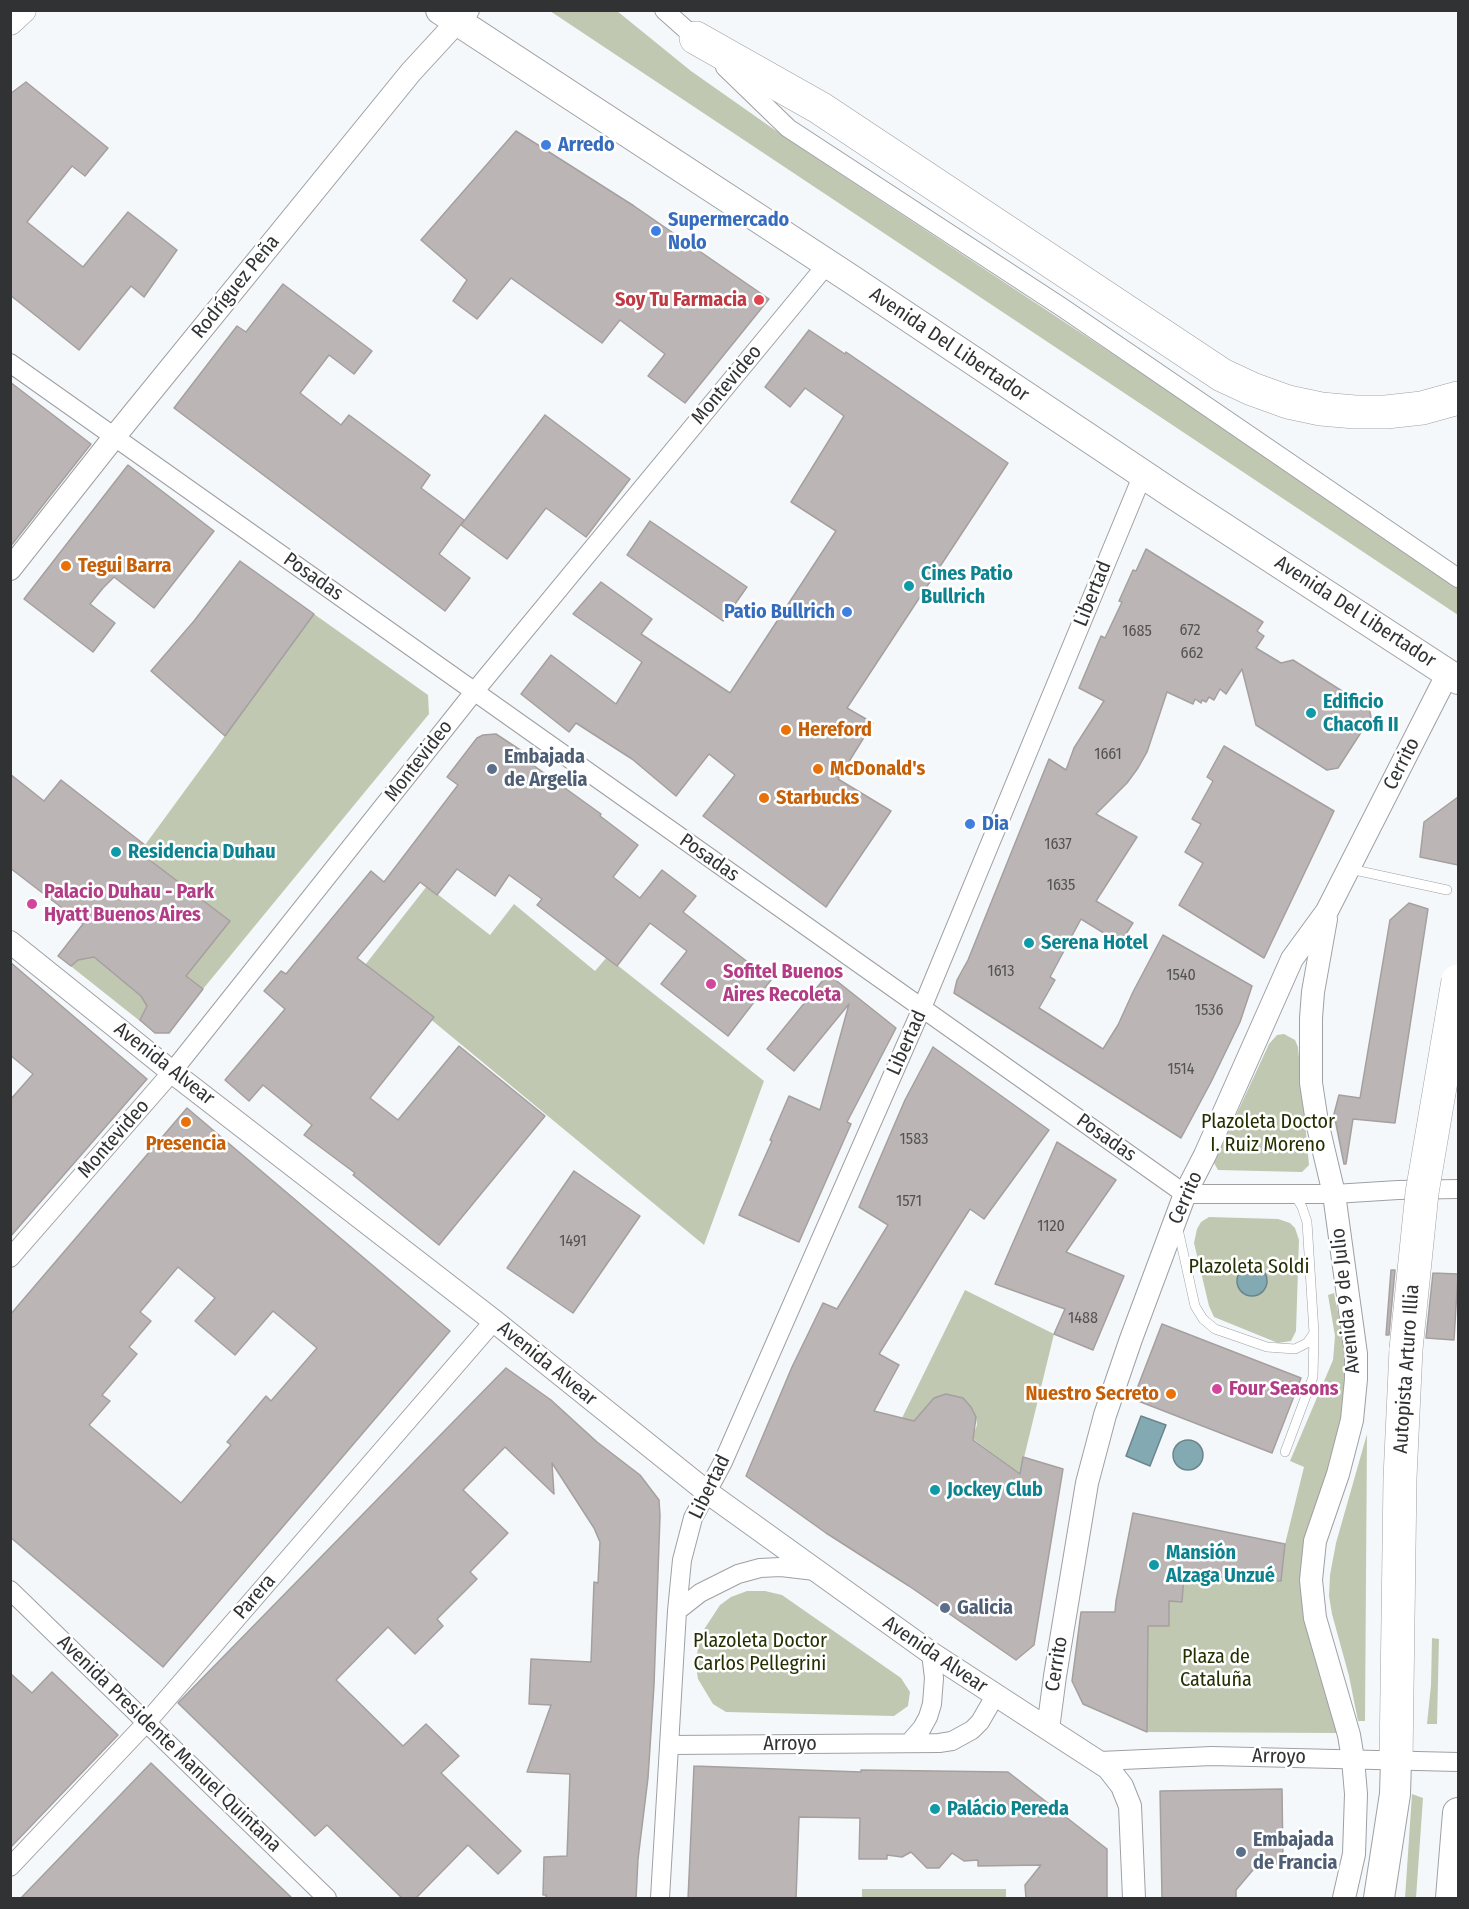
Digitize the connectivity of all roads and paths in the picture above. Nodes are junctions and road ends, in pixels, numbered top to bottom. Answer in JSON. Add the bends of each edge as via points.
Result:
{"nodes":[{"id":1,"x":23,"y":10,"type":"edge"},
{"id":2,"x":664,"y":10,"type":"edge"},
{"id":3,"x":455,"y":14,"type":"edge"},
{"id":4,"x":10,"y":22,"type":"edge"},
{"id":5,"x":696,"y":38,"type":"junction"},
{"id":6,"x":828,"y":263,"type":"junction"},
{"id":7,"x":10,"y":363,"type":"edge"},
{"id":8,"x":1458,"y":398,"type":"edge"},
{"id":9,"x":115,"y":436,"type":"junction"},
{"id":10,"x":1143,"y":474,"type":"junction"},
{"id":11,"x":10,"y":569,"type":"edge"},
{"id":12,"x":1458,"y":578,"type":"edge"},
{"id":13,"x":1453,"y":676,"type":"edge"},
{"id":14,"x":474,"y":692,"type":"junction"},
{"id":15,"x":1350,"y":869,"type":"junction"},
{"id":16,"x":1447,"y":890,"type":"dead end"},
{"id":17,"x":1328,"y":911,"type":"junction"},
{"id":18,"x":10,"y":942,"type":"edge"},
{"id":19,"x":1458,"y":981,"type":"edge"},
{"id":20,"x":922,"y":1008,"type":"junction"},
{"id":21,"x":172,"y":1072,"type":"junction"},
{"id":22,"x":1458,"y":1190,"type":"edge"},
{"id":23,"x":1185,"y":1194,"type":"junction"},
{"id":24,"x":1334,"y":1194,"type":"junction"},
{"id":25,"x":1295,"y":1195,"type":"junction"},
{"id":26,"x":1176,"y":1220,"type":"junction"},
{"id":27,"x":10,"y":1258,"type":"edge"},
{"id":28,"x":494,"y":1321,"type":"junction"},
{"id":29,"x":1314,"y":1332,"type":"junction"},
{"id":30,"x":1285,"y":1452,"type":"dead end"},
{"id":31,"x":707,"y":1492,"type":"junction"},
{"id":32,"x":815,"y":1571,"type":"junction"},
{"id":33,"x":10,"y":1590,"type":"edge"},
{"id":34,"x":676,"y":1611,"type":"junction"},
{"id":35,"x":931,"y":1653,"type":"junction"},
{"id":36,"x":995,"y":1696,"type":"junction"},
{"id":37,"x":147,"y":1722,"type":"junction"},
{"id":38,"x":1048,"y":1729,"type":"junction"},
{"id":39,"x":909,"y":1743,"type":"junction"},
{"id":40,"x":670,"y":1745,"type":"junction"},
{"id":41,"x":1353,"y":1759,"type":"junction"},
{"id":42,"x":1100,"y":1761,"type":"junction"},
{"id":43,"x":1396,"y":1761,"type":"junction"},
{"id":44,"x":1458,"y":1762,"type":"edge"},
{"id":45,"x":1458,"y":1813,"type":"edge"},
{"id":46,"x":10,"y":1867,"type":"edge"},
{"id":47,"x":1379,"y":1898,"type":"edge"},
{"id":48,"x":327,"y":1899,"type":"edge"},
{"id":49,"x":660,"y":1899,"type":"edge"},
{"id":50,"x":1134,"y":1899,"type":"edge"},
{"id":51,"x":1344,"y":1899,"type":"edge"},
{"id":52,"x":1450,"y":1899,"type":"edge"}],
"edges":[{"from":1,"to":4,"type":"main road"},
{"from":2,"to":5,"type":"street"},
{"from":3,"to":6,"type":"main road","name":"Avenida Del Libertador"},
{"from":3,"to":9,"type":"street","name":"Rodríguez Peña"},
{"from":5,"to":8,"type":"highway","via":[[820,108],[1222,375],[1251,389],[1288,402],[1355,412],[1422,408]]},
{"from":5,"to":12,"type":"street","via":[[788,128],[1063,308]]},
{"from":6,"to":10,"type":"main road","name":"Avenida Del Libertador"},
{"from":6,"to":14,"type":"street","name":"Montevideo"},
{"from":7,"to":9,"type":"street","name":"Posadas"},
{"from":9,"to":11,"type":"street","name":"Rodríguez Peña"},
{"from":9,"to":14,"type":"street","name":"Posadas"},
{"from":10,"to":13,"type":"main road","name":"Avenida Del Libertador"},
{"from":10,"to":20,"type":"street","name":"Libertad"},
{"from":13,"to":15,"type":"street","name":"Cerrito"},
{"from":14,"to":20,"type":"street","name":"Posadas"},
{"from":14,"to":21,"type":"street","name":"Montevideo"},
{"from":15,"to":16,"type":"lane"},
{"from":15,"to":17,"type":"street","name":"Cerrito"},
{"from":17,"to":23,"type":"street","name":"Cerrito","via":[[1292,959]]},
{"from":17,"to":24,"type":"street","name":"Avenida 9 de Julio","via":[[1313,992],[1310,1053],[1317,1122]]},
{"from":18,"to":21,"type":"street","name":"Avenida Alvear"},
{"from":19,"to":43,"type":"highway","name":"Autopista Arturo Illia","bridge":true,"via":[[1422,1193],[1406,1349]]},
{"from":20,"to":23,"type":"street","name":"Posadas"},
{"from":20,"to":31,"type":"street","name":"Libertad"},
{"from":21,"to":27,"type":"street","name":"Montevideo"},
{"from":21,"to":28,"type":"street","name":"Avenida Alvear"},
{"from":22,"to":24,"type":"street"},
{"from":23,"to":25,"type":"street"},
{"from":23,"to":26,"type":"street","name":"Cerrito"},
{"from":24,"to":25,"type":"street"},
{"from":24,"to":41,"type":"street","name":"Avenida 9 de Julio","via":[[1356,1354],[1355,1404],[1338,1474],[1315,1541],[1311,1580],[1315,1618]]},
{"from":25,"to":29,"type":"lane","via":[[1307,1222]]},
{"from":26,"to":29,"type":"lane","via":[[1195,1306],[1209,1325],[1282,1350],[1307,1343]]},
{"from":26,"to":38,"type":"street","name":"Cerrito","via":[[1105,1415],[1087,1482]]},
{"from":28,"to":31,"type":"street","name":"Avenida Alvear"},
{"from":28,"to":37,"type":"street","name":"Parera"},
{"from":29,"to":30,"type":"lane","via":[[1313,1377]]},
{"from":31,"to":32,"type":"street","name":"Avenida Alvear"},
{"from":31,"to":34,"type":"street","name":"Libertad","via":[[686,1540]]},
{"from":32,"to":34,"type":"street","via":[[770,1568],[738,1574],[700,1593]]},
{"from":32,"to":35,"type":"street","name":"Avenida Alvear"},
{"from":33,"to":37,"type":"street","name":"Avenida Presidente Manuel Quintana"},
{"from":34,"to":40,"type":"street","name":"Libertad"},
{"from":35,"to":36,"type":"street","name":"Avenida Alvear"},
{"from":35,"to":39,"type":"street","via":[[932,1704],[928,1717]]},
{"from":36,"to":38,"type":"street","name":"Avenida Alvear"},
{"from":36,"to":39,"type":"street","name":"Arroyo","via":[[980,1722],[963,1736],[939,1743]]},
{"from":37,"to":46,"type":"street","name":"Parera"},
{"from":37,"to":48,"type":"street","name":"Avenida Presidente Manuel Quintana"},
{"from":38,"to":42,"type":"street","name":"Avenida Alvear"},
{"from":39,"to":40,"type":"street","name":"Arroyo"},
{"from":40,"to":49,"type":"street","name":"Libertad"},
{"from":41,"to":42,"type":"street","name":"Arroyo","via":[[1212,1756]]},
{"from":41,"to":43,"type":"street","name":"Arroyo"},
{"from":41,"to":51,"type":"street","name":"Avenida 9 de Julio","via":[[1354,1854]]},
{"from":42,"to":50,"type":"street","via":[[1116,1776],[1130,1806]]},
{"from":43,"to":44,"type":"street","name":"Arroyo"},
{"from":43,"to":47,"type":"highway","via":[[1395,1794]]},
{"from":45,"to":52,"type":"highway"}]}
